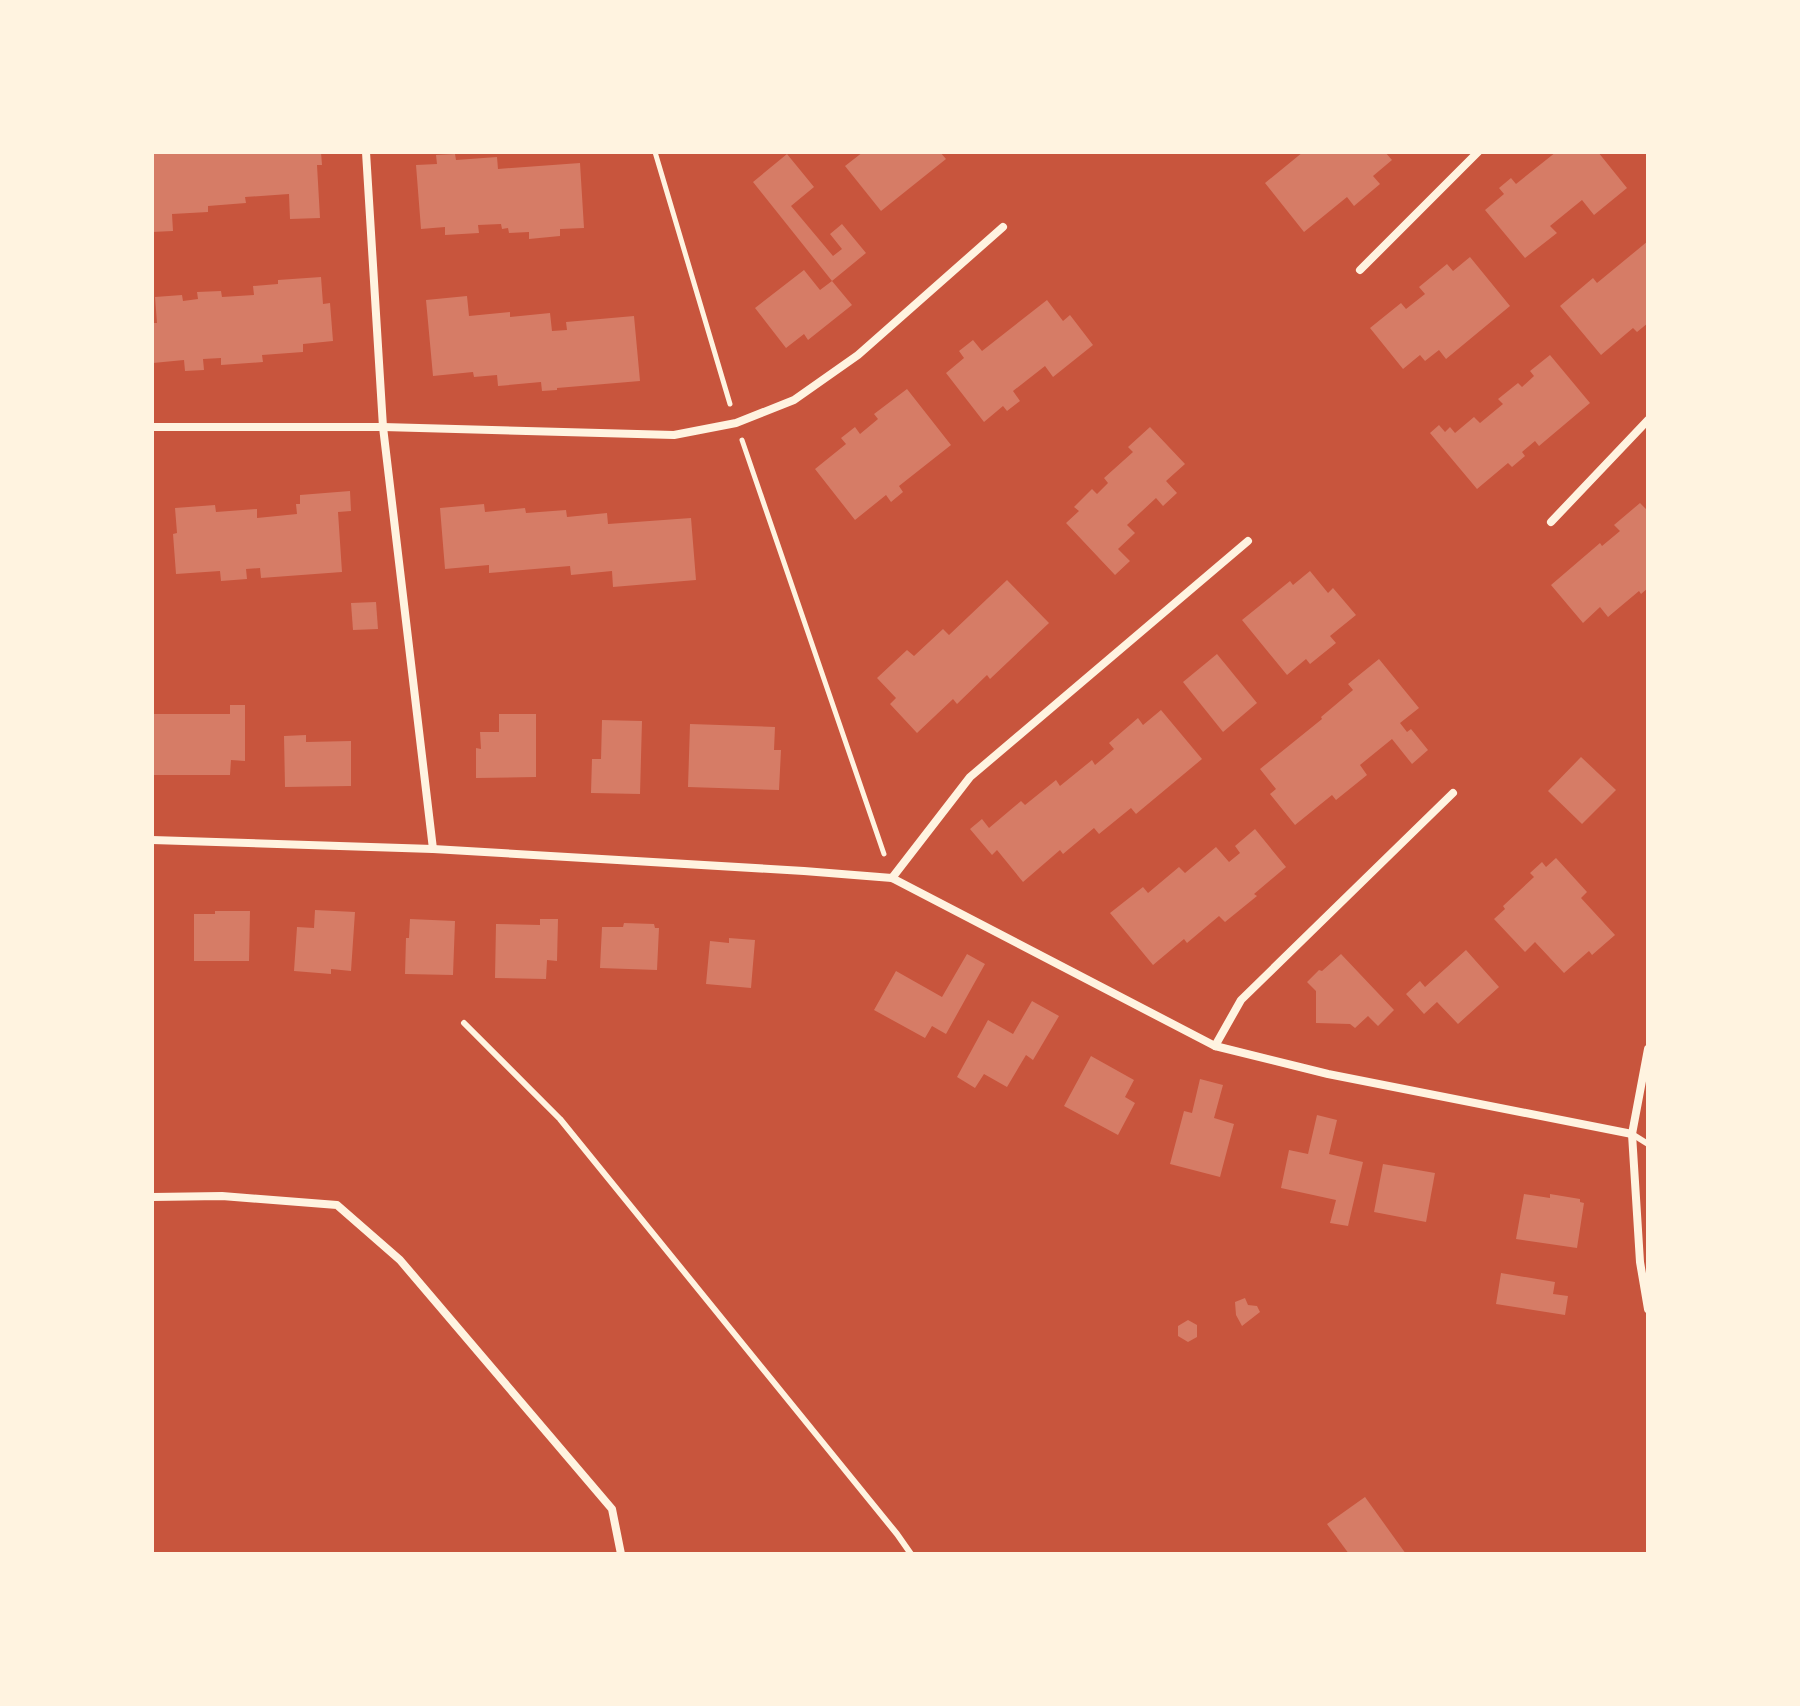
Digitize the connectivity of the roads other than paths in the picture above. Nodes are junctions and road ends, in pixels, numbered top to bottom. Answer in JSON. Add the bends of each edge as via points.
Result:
{"nodes":[{"id":1,"x":366,"y":152,"type":"edge"},
{"id":2,"x":1478,"y":152,"type":"edge"},
{"id":3,"x":1003,"y":227,"type":"dead end"},
{"id":4,"x":1360,"y":270,"type":"dead end"},
{"id":5,"x":1648,"y":420,"type":"edge"},
{"id":6,"x":152,"y":427,"type":"edge"},
{"id":7,"x":383,"y":427,"type":"junction"},
{"id":8,"x":1551,"y":522,"type":"dead end"},
{"id":9,"x":1248,"y":541,"type":"dead end"},
{"id":10,"x":1453,"y":793,"type":"dead end"},
{"id":11,"x":152,"y":840,"type":"edge"},
{"id":12,"x":433,"y":849,"type":"junction"},
{"id":13,"x":892,"y":878,"type":"junction"},
{"id":14,"x":464,"y":1023,"type":"dead end"},
{"id":15,"x":1215,"y":1046,"type":"junction"},
{"id":16,"x":1648,"y":1049,"type":"edge"},
{"id":17,"x":1632,"y":1134,"type":"junction"},
{"id":18,"x":1648,"y":1144,"type":"edge"},
{"id":19,"x":152,"y":1197,"type":"edge"},
{"id":20,"x":1648,"y":1309,"type":"edge"},
{"id":21,"x":621,"y":1554,"type":"edge"},
{"id":22,"x":911,"y":1554,"type":"edge"}],
"edges":[{"from":1,"to":7,"type":"street"},
{"from":2,"to":4,"type":"street"},
{"from":3,"to":7,"type":"street","via":[[858,355],[794,400],[736,423],[674,435]]},
{"from":5,"to":8,"type":"street"},
{"from":6,"to":7,"type":"street"},
{"from":7,"to":12,"type":"street"},
{"from":9,"to":13,"type":"street","via":[[970,777]]},
{"from":10,"to":15,"type":"street","via":[[1241,1000]]},
{"from":11,"to":12,"type":"street"},
{"from":12,"to":13,"type":"street"},
{"from":13,"to":15,"type":"street"},
{"from":14,"to":22,"type":"lane","via":[[560,1119]]},
{"from":15,"to":17,"type":"street","via":[[1328,1074]]},
{"from":16,"to":17,"type":"street"},
{"from":17,"to":18,"type":"lane"},
{"from":17,"to":20,"type":"street"},
{"from":19,"to":21,"type":"street","via":[[222,1196],[337,1205],[400,1260],[612,1509]]}]}
